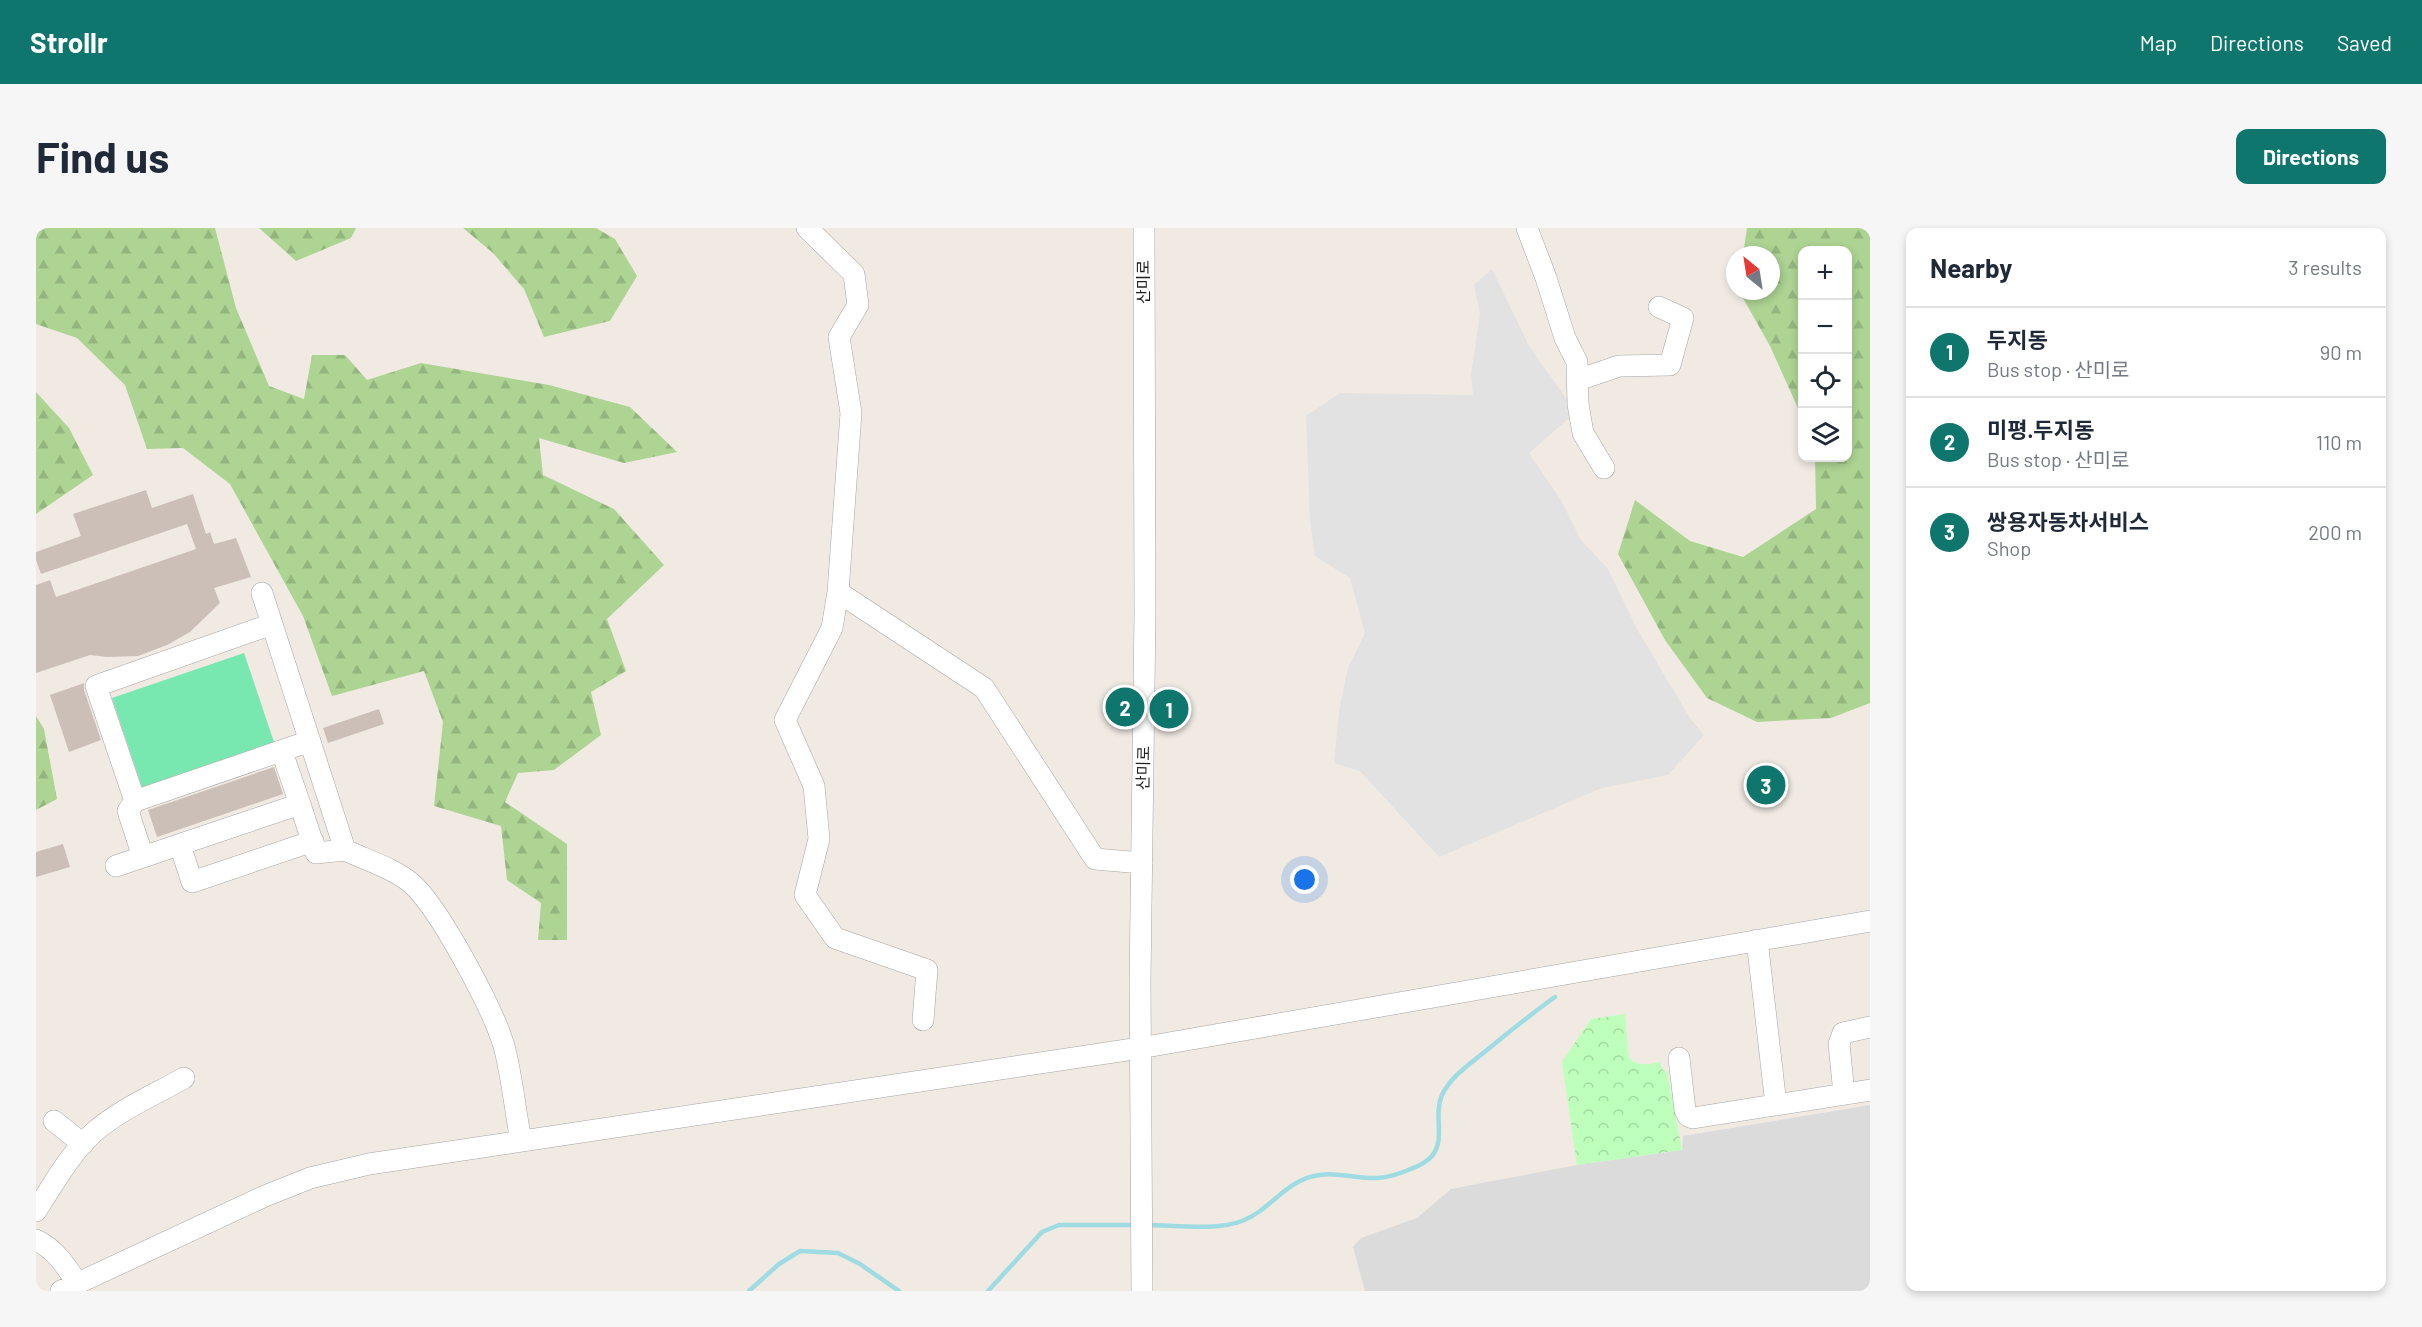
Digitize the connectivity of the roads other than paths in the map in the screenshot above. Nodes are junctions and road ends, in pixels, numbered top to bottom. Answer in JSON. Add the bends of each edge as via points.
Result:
{"nodes":[{"id":1,"x":807,"y":228,"type":"edge"},
{"id":2,"x":1144,"y":228,"type":"edge"},
{"id":3,"x":1527,"y":228,"type":"edge"},
{"id":4,"x":1659,"y":307,"type":"dead end"},
{"id":5,"x":1578,"y":380,"type":"junction"},
{"id":6,"x":1604,"y":468,"type":"dead end"},
{"id":7,"x":838,"y":592,"type":"junction"},
{"id":8,"x":262,"y":593,"type":"dead end"},
{"id":9,"x":272,"y":624,"type":"junction"},
{"id":10,"x":310,"y":741,"type":"junction"},
{"id":11,"x":282,"y":752,"type":"junction"},
{"id":12,"x":135,"y":801,"type":"junction"},
{"id":13,"x":300,"y":804,"type":"junction"},
{"id":14,"x":312,"y":841,"type":"junction"},
{"id":15,"x":180,"y":845,"type":"junction"},
{"id":16,"x":345,"y":850,"type":"junction"},
{"id":17,"x":143,"y":857,"type":"junction"},
{"id":18,"x":1142,"y":863,"type":"junction"},
{"id":19,"x":116,"y":866,"type":"dead end"},
{"id":20,"x":1870,"y":921,"type":"edge"},
{"id":21,"x":1757,"y":940,"type":"junction"},
{"id":22,"x":923,"y":1020,"type":"dead end"},
{"id":23,"x":1870,"y":1027,"type":"edge"},
{"id":24,"x":1140,"y":1048,"type":"junction"},
{"id":25,"x":1679,"y":1058,"type":"dead end"},
{"id":26,"x":184,"y":1078,"type":"dead end"},
{"id":27,"x":1870,"y":1090,"type":"edge"},
{"id":28,"x":1844,"y":1094,"type":"junction"},
{"id":29,"x":1776,"y":1105,"type":"junction"},
{"id":30,"x":54,"y":1121,"type":"dead end"},
{"id":31,"x":521,"y":1141,"type":"junction"},
{"id":32,"x":83,"y":1144,"type":"junction"},
{"id":33,"x":36,"y":1211,"type":"edge"},
{"id":34,"x":36,"y":1240,"type":"edge"},
{"id":35,"x":69,"y":1287,"type":"edge"},
{"id":36,"x":1142,"y":1291,"type":"edge"}],
"edges":[{"from":1,"to":7,"type":"street","via":[[854,274],[858,305],[839,337],[851,413]]},
{"from":2,"to":18,"type":"street","name":"산미로"},
{"from":3,"to":5,"type":"street","via":[[1577,362]]},
{"from":4,"to":5,"type":"street","via":[[1683,318],[1670,365],[1619,366]]},
{"from":5,"to":6,"type":"street","via":[[1583,433]]},
{"from":7,"to":18,"type":"street","via":[[984,688],[1095,859]]},
{"from":7,"to":22,"type":"street","via":[[831,628],[785,720],[814,786],[819,839],[805,895],[836,938],[927,970]]},
{"from":8,"to":9,"type":"street"},
{"from":9,"to":10,"type":"street"},
{"from":9,"to":12,"type":"street","via":[[96,686]]},
{"from":10,"to":11,"type":"street"},
{"from":10,"to":16,"type":"street"},
{"from":11,"to":12,"type":"street"},
{"from":11,"to":13,"type":"street"},
{"from":12,"to":17,"type":"street","via":[[129,811]]},
{"from":13,"to":14,"type":"street"},
{"from":13,"to":15,"type":"street"},
{"from":14,"to":15,"type":"street","via":[[192,882]]},
{"from":14,"to":16,"type":"street","via":[[316,853]]},
{"from":15,"to":17,"type":"street"},
{"from":16,"to":31,"type":"street","via":[[406,880],[440,919],[490,1010],[504,1046]]},
{"from":17,"to":19,"type":"street"},
{"from":18,"to":24,"type":"street","name":"산미로"},
{"from":20,"to":21,"type":"street"},
{"from":21,"to":24,"type":"street"},
{"from":21,"to":29,"type":"street"},
{"from":23,"to":28,"type":"street","via":[[1843,1033],[1839,1044]]},
{"from":24,"to":31,"type":"street"},
{"from":24,"to":36,"type":"street","name":"산미로"},
{"from":25,"to":29,"type":"street","via":[[1688,1116],[1701,1118]]},
{"from":26,"to":32,"type":"street","via":[[120,1114]]},
{"from":27,"to":28,"type":"street"},
{"from":28,"to":29,"type":"street"},
{"from":30,"to":32,"type":"street"},
{"from":31,"to":35,"type":"street","via":[[369,1164],[310,1178]]},
{"from":32,"to":33,"type":"street"},
{"from":34,"to":35,"type":"street","via":[[63,1261]]}]}
